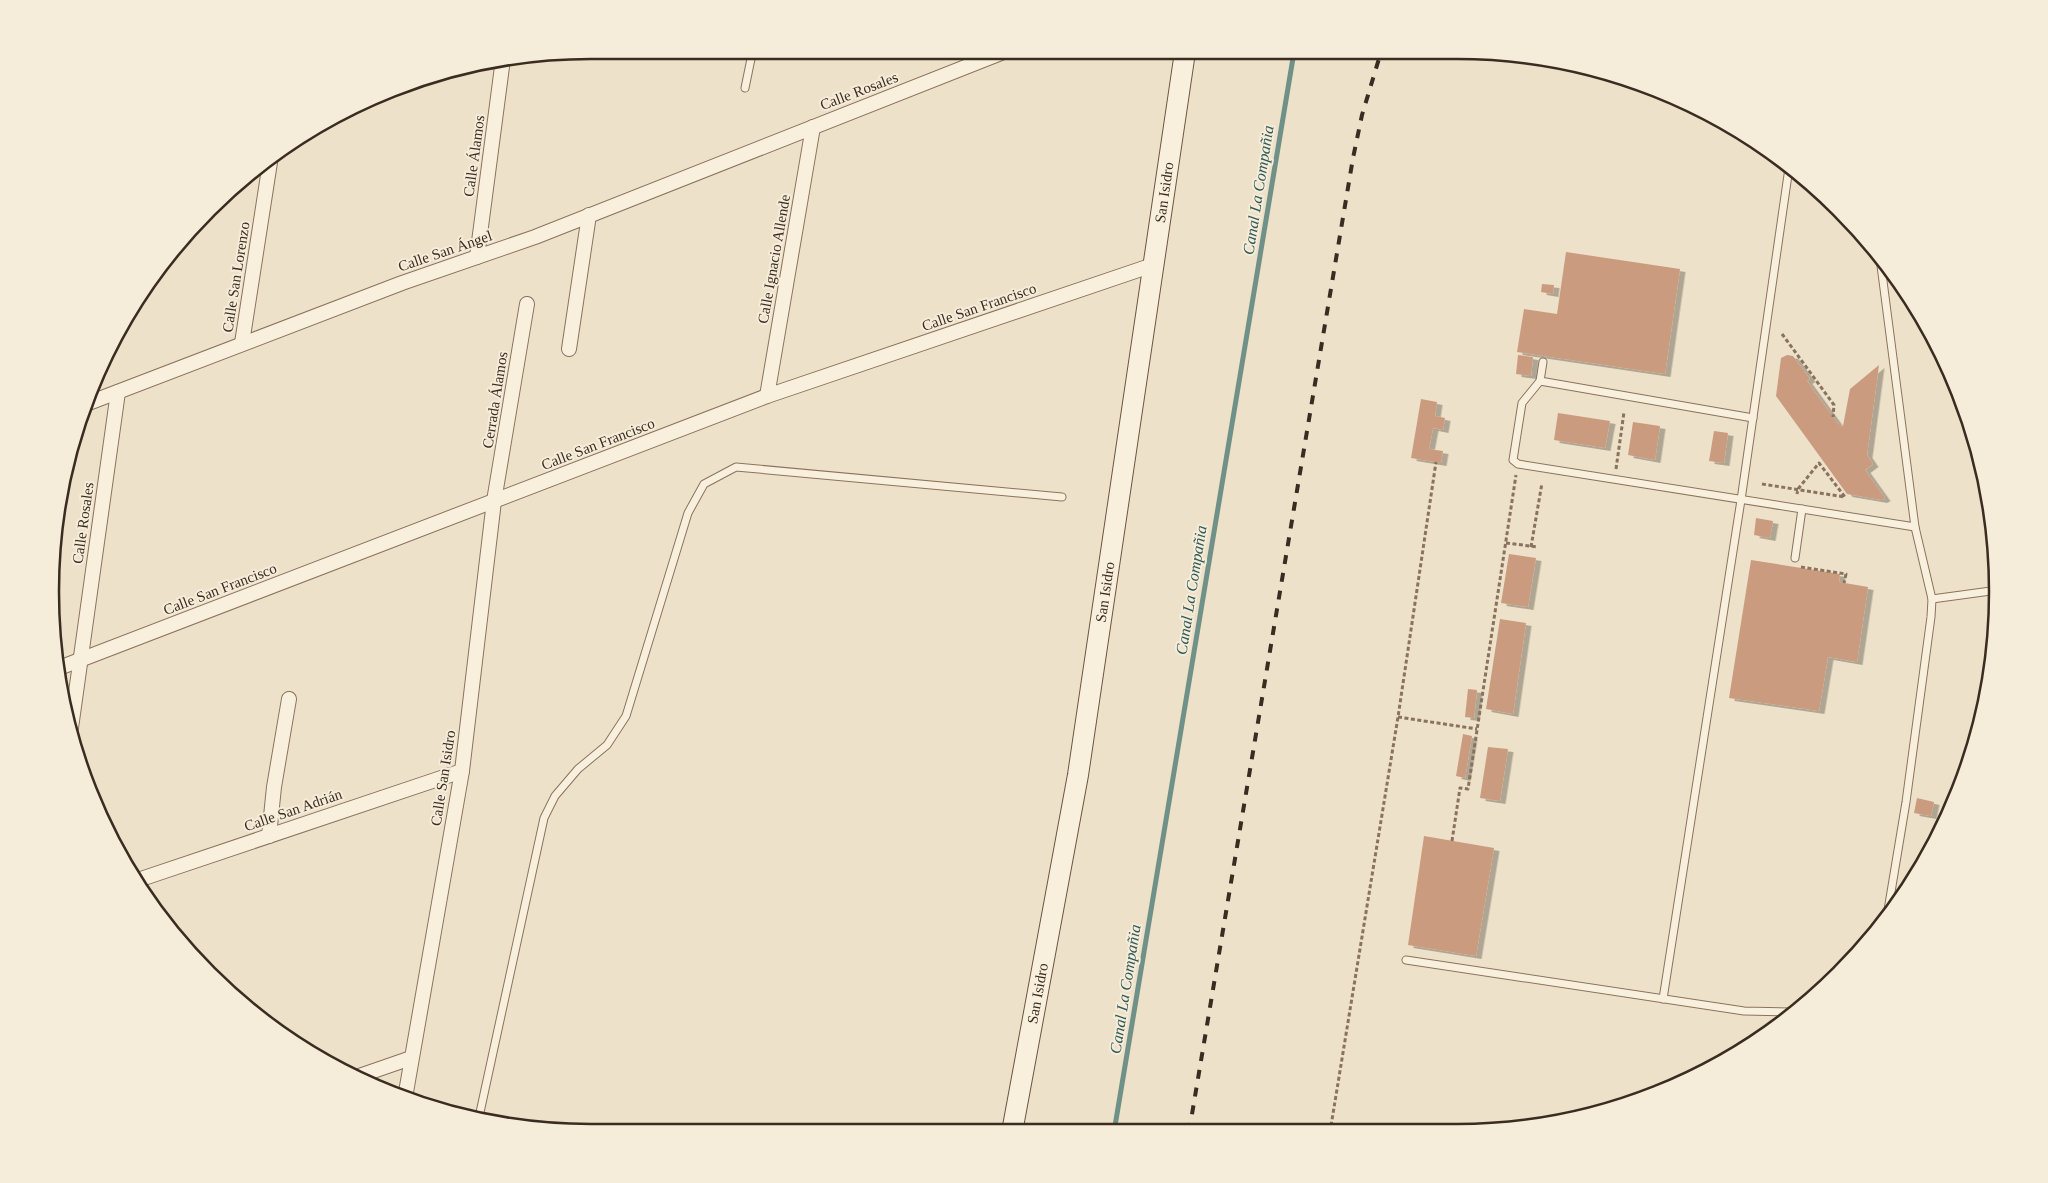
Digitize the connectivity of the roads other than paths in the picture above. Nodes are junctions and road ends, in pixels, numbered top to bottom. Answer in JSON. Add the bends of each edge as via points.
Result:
{"nodes":[{"id":1,"x":751,"y":59,"type":"edge"},
{"id":2,"x":986,"y":59,"type":"edge"},
{"id":3,"x":1184,"y":59,"type":"edge"},
{"id":4,"x":502,"y":67,"type":"edge"},
{"id":5,"x":745,"y":88,"type":"dead end"},
{"id":6,"x":814,"y":126,"type":"junction"},
{"id":7,"x":269,"y":167,"type":"edge"},
{"id":8,"x":1788,"y":175,"type":"edge"},
{"id":9,"x":589,"y":215,"type":"junction"},
{"id":10,"x":477,"y":257,"type":"junction"},
{"id":11,"x":1153,"y":265,"type":"junction"},
{"id":12,"x":1882,"y":271,"type":"edge"},
{"id":13,"x":527,"y":304,"type":"dead end"},
{"id":14,"x":242,"y":343,"type":"junction"},
{"id":15,"x":569,"y":350,"type":"dead end"},
{"id":16,"x":1543,"y":362,"type":"dead end"},
{"id":17,"x":1540,"y":381,"type":"junction"},
{"id":18,"x":118,"y":392,"type":"junction"},
{"id":19,"x":768,"y":396,"type":"junction"},
{"id":20,"x":94,"y":401,"type":"edge"},
{"id":21,"x":1753,"y":418,"type":"junction"},
{"id":22,"x":1062,"y":497,"type":"dead end"},
{"id":23,"x":1742,"y":500,"type":"junction"},
{"id":24,"x":494,"y":501,"type":"junction"},
{"id":25,"x":1802,"y":509,"type":"junction"},
{"id":26,"x":1915,"y":526,"type":"junction"},
{"id":27,"x":1795,"y":562,"type":"road end"},
{"id":28,"x":1989,"y":591,"type":"edge"},
{"id":29,"x":1932,"y":600,"type":"junction"},
{"id":30,"x":81,"y":660,"type":"junction"},
{"id":31,"x":64,"y":666,"type":"edge"},
{"id":32,"x":289,"y":699,"type":"dead end"},
{"id":33,"x":73,"y":713,"type":"edge"},
{"id":34,"x":462,"y":771,"type":"junction"},
{"id":35,"x":269,"y":836,"type":"junction"},
{"id":36,"x":143,"y":878,"type":"edge"},
{"id":37,"x":1889,"y":901,"type":"edge"},
{"id":38,"x":1406,"y":960,"type":"dead end"},
{"id":39,"x":1663,"y":999,"type":"junction"},
{"id":40,"x":1784,"y":1012,"type":"edge"},
{"id":41,"x":411,"y":1058,"type":"junction"},
{"id":42,"x":366,"y":1074,"type":"edge"},
{"id":43,"x":406,"y":1091,"type":"edge"},
{"id":44,"x":480,"y":1112,"type":"edge"},
{"id":45,"x":1013,"y":1124,"type":"edge"}],
"edges":[{"from":1,"to":5,"type":"lane"},
{"from":2,"to":6,"type":"street","name":"Calle Rosales"},
{"from":3,"to":11,"type":"main road","name":"San Isidro"},
{"from":4,"to":10,"type":"street","name":"Calle Álamos"},
{"from":6,"to":9,"type":"street","name":"Calle San Ángel"},
{"from":6,"to":19,"type":"street","name":"Calle Ignacio Allende"},
{"from":7,"to":14,"type":"street","name":"Calle San Lorenzo"},
{"from":8,"to":21,"type":"lane"},
{"from":9,"to":10,"type":"street","name":"Calle San Ángel","via":[[535,238]]},
{"from":9,"to":15,"type":"street"},
{"from":10,"to":14,"type":"street","name":"Calle San Ángel"},
{"from":11,"to":19,"type":"street","name":"Calle San Francisco"},
{"from":11,"to":45,"type":"main road","name":"San Isidro","via":[[1078,775]]},
{"from":12,"to":26,"type":"lane"},
{"from":13,"to":24,"type":"street","name":"Cerrada Álamos"},
{"from":14,"to":18,"type":"street","name":"Calle San Ángel"},
{"from":16,"to":17,"type":"lane"},
{"from":17,"to":21,"type":"lane"},
{"from":17,"to":23,"type":"lane","via":[[1522,403],[1513,460],[1518,464]]},
{"from":18,"to":20,"type":"street","name":"Calle San Ángel"},
{"from":18,"to":30,"type":"street","name":"Calle Rosales"},
{"from":19,"to":24,"type":"street","name":"Calle San Francisco"},
{"from":21,"to":23,"type":"lane"},
{"from":22,"to":44,"type":"lane","via":[[736,467],[704,484],[688,513],[626,716],[607,745],[578,769],[555,796],[544,818]]},
{"from":23,"to":25,"type":"lane"},
{"from":23,"to":39,"type":"lane"},
{"from":24,"to":30,"type":"street","name":"Calle San Francisco"},
{"from":24,"to":34,"type":"street","name":"Calle San Isidro"},
{"from":25,"to":26,"type":"lane"},
{"from":25,"to":27,"type":"lane"},
{"from":26,"to":29,"type":"lane"},
{"from":28,"to":29,"type":"lane"},
{"from":29,"to":37,"type":"lane","via":[[1928,647]]},
{"from":30,"to":31,"type":"street","name":"Calle San Francisco"},
{"from":30,"to":33,"type":"street","name":"Calle Rosales"},
{"from":32,"to":35,"type":"street"},
{"from":34,"to":35,"type":"street","name":"Calle San Adrián"},
{"from":34,"to":41,"type":"street","name":"Calle San Isidro"},
{"from":35,"to":36,"type":"street","name":"Calle San Adrián"},
{"from":38,"to":39,"type":"lane"},
{"from":39,"to":40,"type":"lane","via":[[1744,1011]]},
{"from":41,"to":42,"type":"street"},
{"from":41,"to":43,"type":"street","name":"Calle San Isidro"}]}
